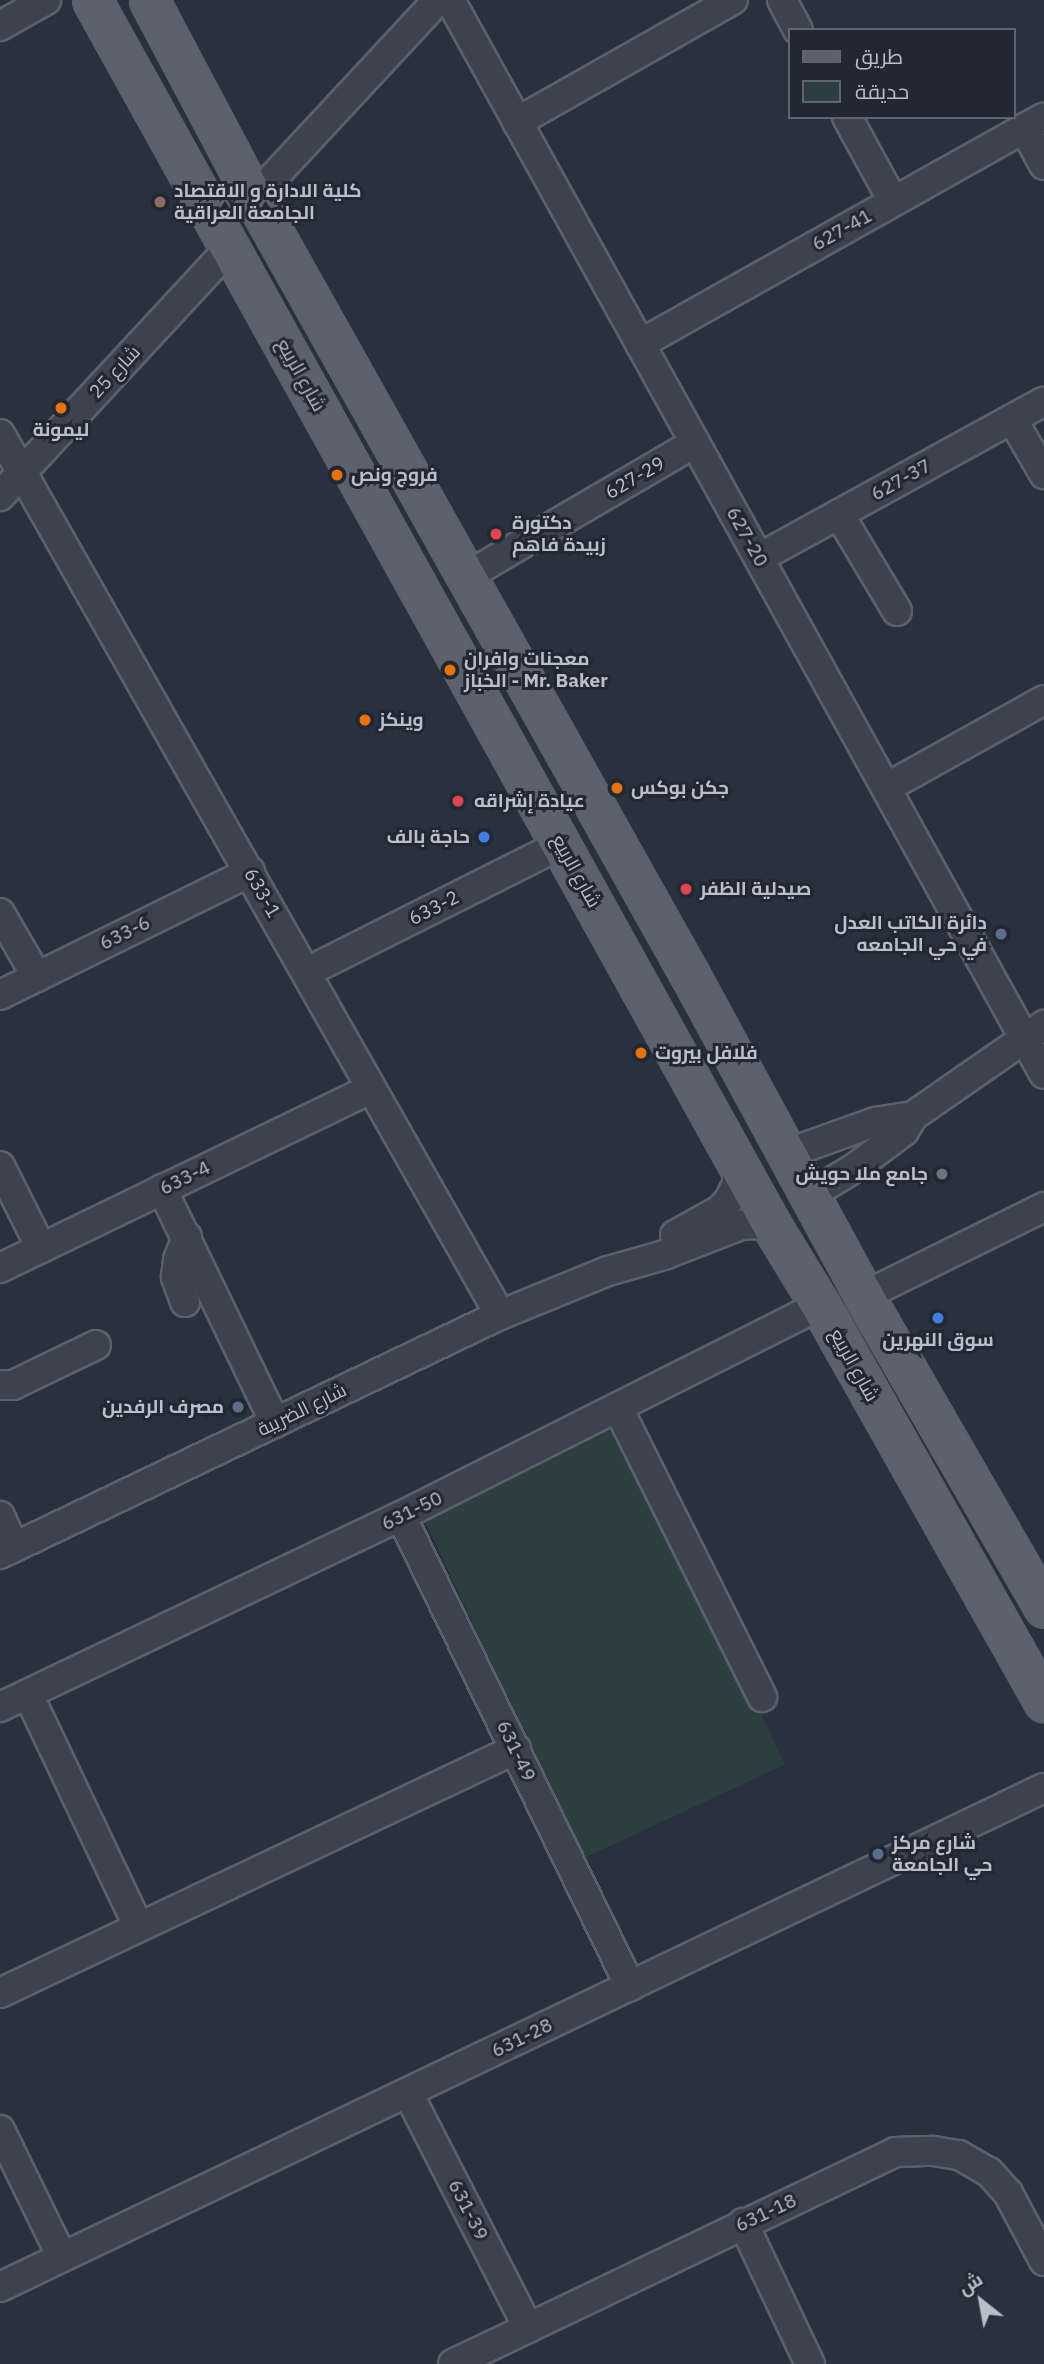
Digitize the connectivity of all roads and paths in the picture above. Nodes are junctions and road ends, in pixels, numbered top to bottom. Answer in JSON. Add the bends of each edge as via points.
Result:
{"nodes":[{"id":1,"x":46,"y":0,"type":"edge"},
{"id":2,"x":92,"y":0,"type":"edge"},
{"id":3,"x":149,"y":0,"type":"edge"},
{"id":4,"x":438,"y":0,"type":"edge"},
{"id":5,"x":450,"y":0,"type":"edge"},
{"id":6,"x":733,"y":0,"type":"edge"},
{"id":7,"x":782,"y":0,"type":"edge"},
{"id":8,"x":0,"y":26,"type":"edge"},
{"id":9,"x":797,"y":28,"type":"edge"},
{"id":10,"x":848,"y":119,"type":"edge"},
{"id":11,"x":517,"y":122,"type":"junction"},
{"id":12,"x":1034,"y":122,"type":"edge"},
{"id":13,"x":1044,"y":165,"type":"edge"},
{"id":14,"x":254,"y":198,"type":"junction"},
{"id":15,"x":893,"y":201,"type":"junction"},
{"id":16,"x":230,"y":248,"type":"junction"},
{"id":17,"x":640,"y":344,"type":"junction"},
{"id":18,"x":339,"y":349,"type":"junction"},
{"id":19,"x":299,"y":373,"type":"junction"},
{"id":20,"x":1044,"y":401,"type":"edge"},
{"id":21,"x":1012,"y":419,"type":"junction"},
{"id":22,"x":381,"y":424,"type":"junction"},
{"id":23,"x":0,"y":435,"type":"edge"},
{"id":24,"x":695,"y":443,"type":"junction"},
{"id":25,"x":342,"y":450,"type":"junction"},
{"id":26,"x":21,"y":472,"type":"junction"},
{"id":27,"x":1044,"y":474,"type":"edge"},
{"id":28,"x":0,"y":496,"type":"edge"},
{"id":29,"x":839,"y":514,"type":"junction"},
{"id":30,"x":759,"y":558,"type":"junction"},
{"id":31,"x":467,"y":576,"type":"junction"},
{"id":32,"x":897,"y":611,"type":"dead end"},
{"id":33,"x":1044,"y":700,"type":"edge"},
{"id":34,"x":886,"y":788,"type":"junction"},
{"id":35,"x":561,"y":844,"type":"junction"},
{"id":36,"x":250,"y":872,"type":"junction"},
{"id":37,"x":0,"y":913,"type":"edge"},
{"id":38,"x":307,"y":972,"type":"junction"},
{"id":39,"x":37,"y":976,"type":"junction"},
{"id":40,"x":0,"y":995,"type":"edge"},
{"id":41,"x":1034,"y":1032,"type":"edge"},
{"id":42,"x":1044,"y":1074,"type":"edge"},
{"id":43,"x":370,"y":1089,"type":"junction"},
{"id":44,"x":913,"y":1116,"type":"junction"},
{"id":45,"x":786,"y":1154,"type":"junction"},
{"id":46,"x":737,"y":1162,"type":"junction"},
{"id":47,"x":0,"y":1166,"type":"edge"},
{"id":48,"x":162,"y":1189,"type":"junction"},
{"id":49,"x":810,"y":1195,"type":"junction"},
{"id":50,"x":1044,"y":1206,"type":"edge"},
{"id":51,"x":773,"y":1228,"type":"junction"},
{"id":52,"x":187,"y":1237,"type":"junction"},
{"id":53,"x":41,"y":1248,"type":"junction"},
{"id":54,"x":0,"y":1268,"type":"edge"},
{"id":55,"x":608,"y":1271,"type":"junction"},
{"id":56,"x":864,"y":1296,"type":"junction"},
{"id":57,"x":185,"y":1302,"type":"dead end"},
{"id":58,"x":820,"y":1305,"type":"junction"},
{"id":59,"x":500,"y":1315,"type":"junction"},
{"id":60,"x":96,"y":1345,"type":"dead end"},
{"id":61,"x":0,"y":1385,"type":"edge"},
{"id":62,"x":618,"y":1408,"type":"junction"},
{"id":63,"x":275,"y":1423,"type":"junction"},
{"id":64,"x":0,"y":1516,"type":"edge"},
{"id":65,"x":401,"y":1516,"type":"junction"},
{"id":66,"x":7,"y":1551,"type":"edge"},
{"id":67,"x":1043,"y":1603,"type":"edge"},
{"id":68,"x":28,"y":1694,"type":"junction"},
{"id":69,"x":761,"y":1697,"type":"dead end"},
{"id":70,"x":1044,"y":1702,"type":"edge"},
{"id":71,"x":0,"y":1707,"type":"edge"},
{"id":72,"x":516,"y":1749,"type":"junction"},
{"id":73,"x":1044,"y":1788,"type":"edge"},
{"id":74,"x":138,"y":1926,"type":"junction"},
{"id":75,"x":630,"y":1986,"type":"junction"},
{"id":76,"x":0,"y":1993,"type":"edge"},
{"id":77,"x":408,"y":2093,"type":"junction"},
{"id":78,"x":0,"y":2130,"type":"edge"},
{"id":79,"x":743,"y":2223,"type":"junction"},
{"id":80,"x":62,"y":2258,"type":"junction"},
{"id":81,"x":1044,"y":2261,"type":"edge"},
{"id":82,"x":0,"y":2287,"type":"edge"},
{"id":83,"x":528,"y":2328,"type":"junction"},
{"id":84,"x":453,"y":2364,"type":"edge"},
{"id":85,"x":810,"y":2364,"type":"edge"}],
"edges":[{"from":1,"to":8,"type":"street"},
{"from":2,"to":16,"type":"main road","name":"شارع الربيع"},
{"from":3,"to":14,"type":"main road"},
{"from":4,"to":14,"type":"street"},
{"from":5,"to":11,"type":"street","name":"627-20"},
{"from":6,"to":11,"type":"street"},
{"from":7,"to":9,"type":"street"},
{"from":10,"to":15,"type":"street"},
{"from":11,"to":17,"type":"street","name":"627-20"},
{"from":12,"to":13,"type":"street"},
{"from":12,"to":15,"type":"street","name":"627-41"},
{"from":14,"to":18,"type":"main road"},
{"from":15,"to":17,"type":"street","name":"627-41"},
{"from":16,"to":19,"type":"main road","name":"شارع الربيع"},
{"from":16,"to":26,"type":"street","name":"شارع 25"},
{"from":17,"to":24,"type":"street","name":"627-20"},
{"from":18,"to":19,"type":"main road","via":[[342,362],[331,379],[310,381]]},
{"from":18,"to":22,"type":"main road"},
{"from":19,"to":25,"type":"main road","name":"شارع الربيع"},
{"from":20,"to":21,"type":"street","name":"627-37"},
{"from":21,"to":27,"type":"street"},
{"from":21,"to":29,"type":"street","name":"627-37"},
{"from":22,"to":25,"type":"main road","via":[[368,414],[352,414],[338,434]]},
{"from":22,"to":31,"type":"main road"},
{"from":23,"to":26,"type":"street","name":"633-1"},
{"from":24,"to":30,"type":"street","name":"627-20"},
{"from":24,"to":31,"type":"street","name":"627-29"},
{"from":25,"to":35,"type":"main road","name":"شارع الربيع"},
{"from":26,"to":28,"type":"street","name":"شارع 25"},
{"from":26,"to":36,"type":"street","name":"633-1"},
{"from":29,"to":30,"type":"street","name":"627-37"},
{"from":29,"to":32,"type":"street"},
{"from":30,"to":34,"type":"street","name":"627-20"},
{"from":31,"to":45,"type":"main road"},
{"from":33,"to":34,"type":"street"},
{"from":34,"to":41,"type":"street","name":"627-20"},
{"from":35,"to":38,"type":"street","name":"633-2"},
{"from":35,"to":46,"type":"main road","name":"شارع الربيع"},
{"from":36,"to":38,"type":"street","name":"633-1"},
{"from":36,"to":39,"type":"street","name":"633-6"},
{"from":37,"to":39,"type":"street"},
{"from":38,"to":43,"type":"street","name":"633-1"},
{"from":39,"to":40,"type":"street","name":"633-6"},
{"from":41,"to":42,"type":"street","name":"627-20"},
{"from":41,"to":44,"type":"street"},
{"from":43,"to":48,"type":"street","name":"633-4"},
{"from":43,"to":59,"type":"street","name":"633-1"},
{"from":44,"to":45,"type":"street","via":[[875,1122]]},
{"from":44,"to":49,"type":"street","via":[[890,1143]]},
{"from":45,"to":49,"type":"main road"},
{"from":46,"to":51,"type":"main road","name":"شارع الربيع"},
{"from":46,"to":55,"type":"street","name":"شارع الضريبة","via":[[737,1184],[720,1210]]},
{"from":47,"to":53,"type":"street"},
{"from":48,"to":52,"type":"street"},
{"from":48,"to":53,"type":"street","name":"633-4"},
{"from":49,"to":56,"type":"main road"},
{"from":50,"to":56,"type":"street"},
{"from":51,"to":55,"type":"street","name":"شارع الضريبة","via":[[741,1225]]},
{"from":51,"to":58,"type":"main road","name":"شارع الربيع"},
{"from":52,"to":57,"type":"street","via":[[176,1277]]},
{"from":52,"to":63,"type":"street"},
{"from":53,"to":54,"type":"street","name":"633-4"},
{"from":55,"to":59,"type":"street","name":"شارع الضريبة"},
{"from":56,"to":67,"type":"main road"},
{"from":58,"to":62,"type":"street","name":"631-50"},
{"from":58,"to":70,"type":"main road","name":"شارع الربيع"},
{"from":59,"to":63,"type":"street","name":"شارع الضريبة"},
{"from":60,"to":61,"type":"street","via":[[13,1385]]},
{"from":62,"to":65,"type":"street","name":"631-50"},
{"from":62,"to":69,"type":"street"},
{"from":63,"to":66,"type":"street","name":"شارع الضريبة"},
{"from":64,"to":66,"type":"street"},
{"from":65,"to":68,"type":"street","name":"631-50"},
{"from":65,"to":72,"type":"street","name":"631-49"},
{"from":68,"to":71,"type":"street","name":"631-50"},
{"from":68,"to":74,"type":"street"},
{"from":72,"to":74,"type":"street"},
{"from":72,"to":75,"type":"street","name":"631-49"},
{"from":73,"to":75,"type":"street","name":"631-28"},
{"from":74,"to":76,"type":"street"},
{"from":75,"to":77,"type":"street","name":"631-28"},
{"from":77,"to":80,"type":"street","name":"631-28"},
{"from":77,"to":83,"type":"street","name":"631-39"},
{"from":78,"to":80,"type":"street"},
{"from":79,"to":81,"type":"street","name":"631-18","via":[[895,2152],[933,2151],[959,2155],[989,2172],[1008,2193]]},
{"from":79,"to":83,"type":"street","name":"631-18"},
{"from":79,"to":85,"type":"street"},
{"from":80,"to":82,"type":"street","name":"631-28"},
{"from":83,"to":84,"type":"street","name":"631-18"}]}
